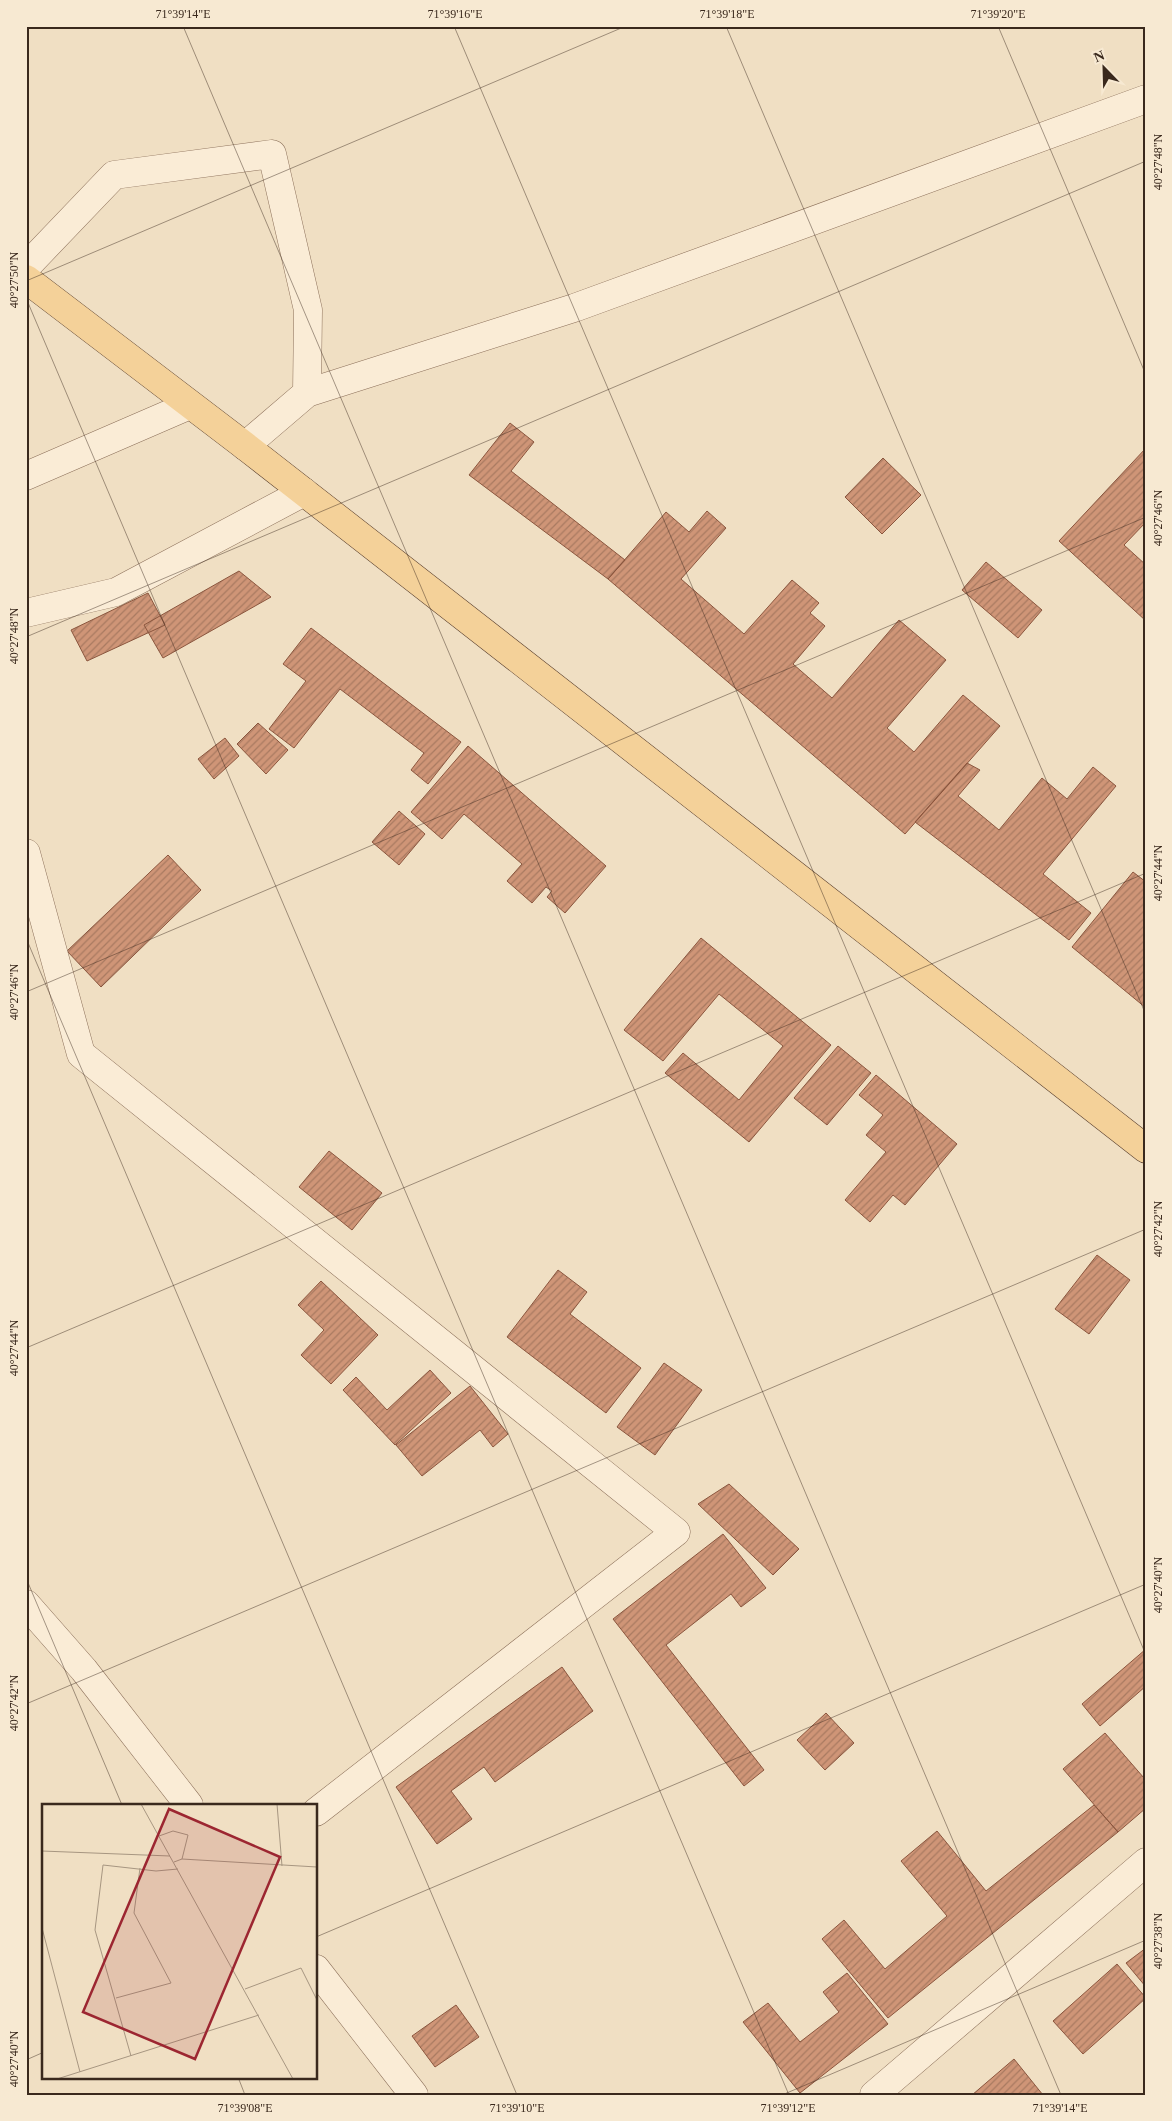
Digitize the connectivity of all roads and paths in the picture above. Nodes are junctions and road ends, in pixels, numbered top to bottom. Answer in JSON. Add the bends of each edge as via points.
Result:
{"nodes":[{"id":1,"x":1146,"y":99,"type":"edge"},
{"id":2,"x":26,"y":267,"type":"edge"},
{"id":3,"x":26,"y":279,"type":"edge"},
{"id":4,"x":306,"y":393,"type":"junction"},
{"id":5,"x":190,"y":405,"type":"junction"},
{"id":6,"x":245,"y":446,"type":"junction"},
{"id":7,"x":26,"y":476,"type":"edge"},
{"id":8,"x":304,"y":492,"type":"junction"},
{"id":9,"x":26,"y":613,"type":"edge"},
{"id":10,"x":26,"y":853,"type":"edge"},
{"id":11,"x":1146,"y":1149,"type":"edge"},
{"id":12,"x":26,"y":1604,"type":"edge"},
{"id":13,"x":188,"y":1804,"type":"edge"},
{"id":14,"x":318,"y":1810,"type":"edge"},
{"id":15,"x":1146,"y":1862,"type":"edge"},
{"id":16,"x":318,"y":1972,"type":"edge"},
{"id":17,"x":414,"y":2095,"type":"edge"},
{"id":18,"x":874,"y":2095,"type":"edge"}],
"edges":[{"from":1,"to":4,"type":"street","via":[[574,308]]},
{"from":2,"to":4,"type":"street","via":[[114,175],[272,154],[308,310]]},
{"from":3,"to":5,"type":"main road"},
{"from":4,"to":6,"type":"street"},
{"from":5,"to":6,"type":"main road"},
{"from":5,"to":7,"type":"street"},
{"from":6,"to":8,"type":"main road"},
{"from":8,"to":9,"type":"street","via":[[116,592]]},
{"from":8,"to":11,"type":"main road"},
{"from":10,"to":14,"type":"street","via":[[81,1054],[676,1532]]},
{"from":12,"to":13,"type":"street","via":[[84,1670]]},
{"from":15,"to":18,"type":"street"},
{"from":16,"to":17,"type":"street"}]}
